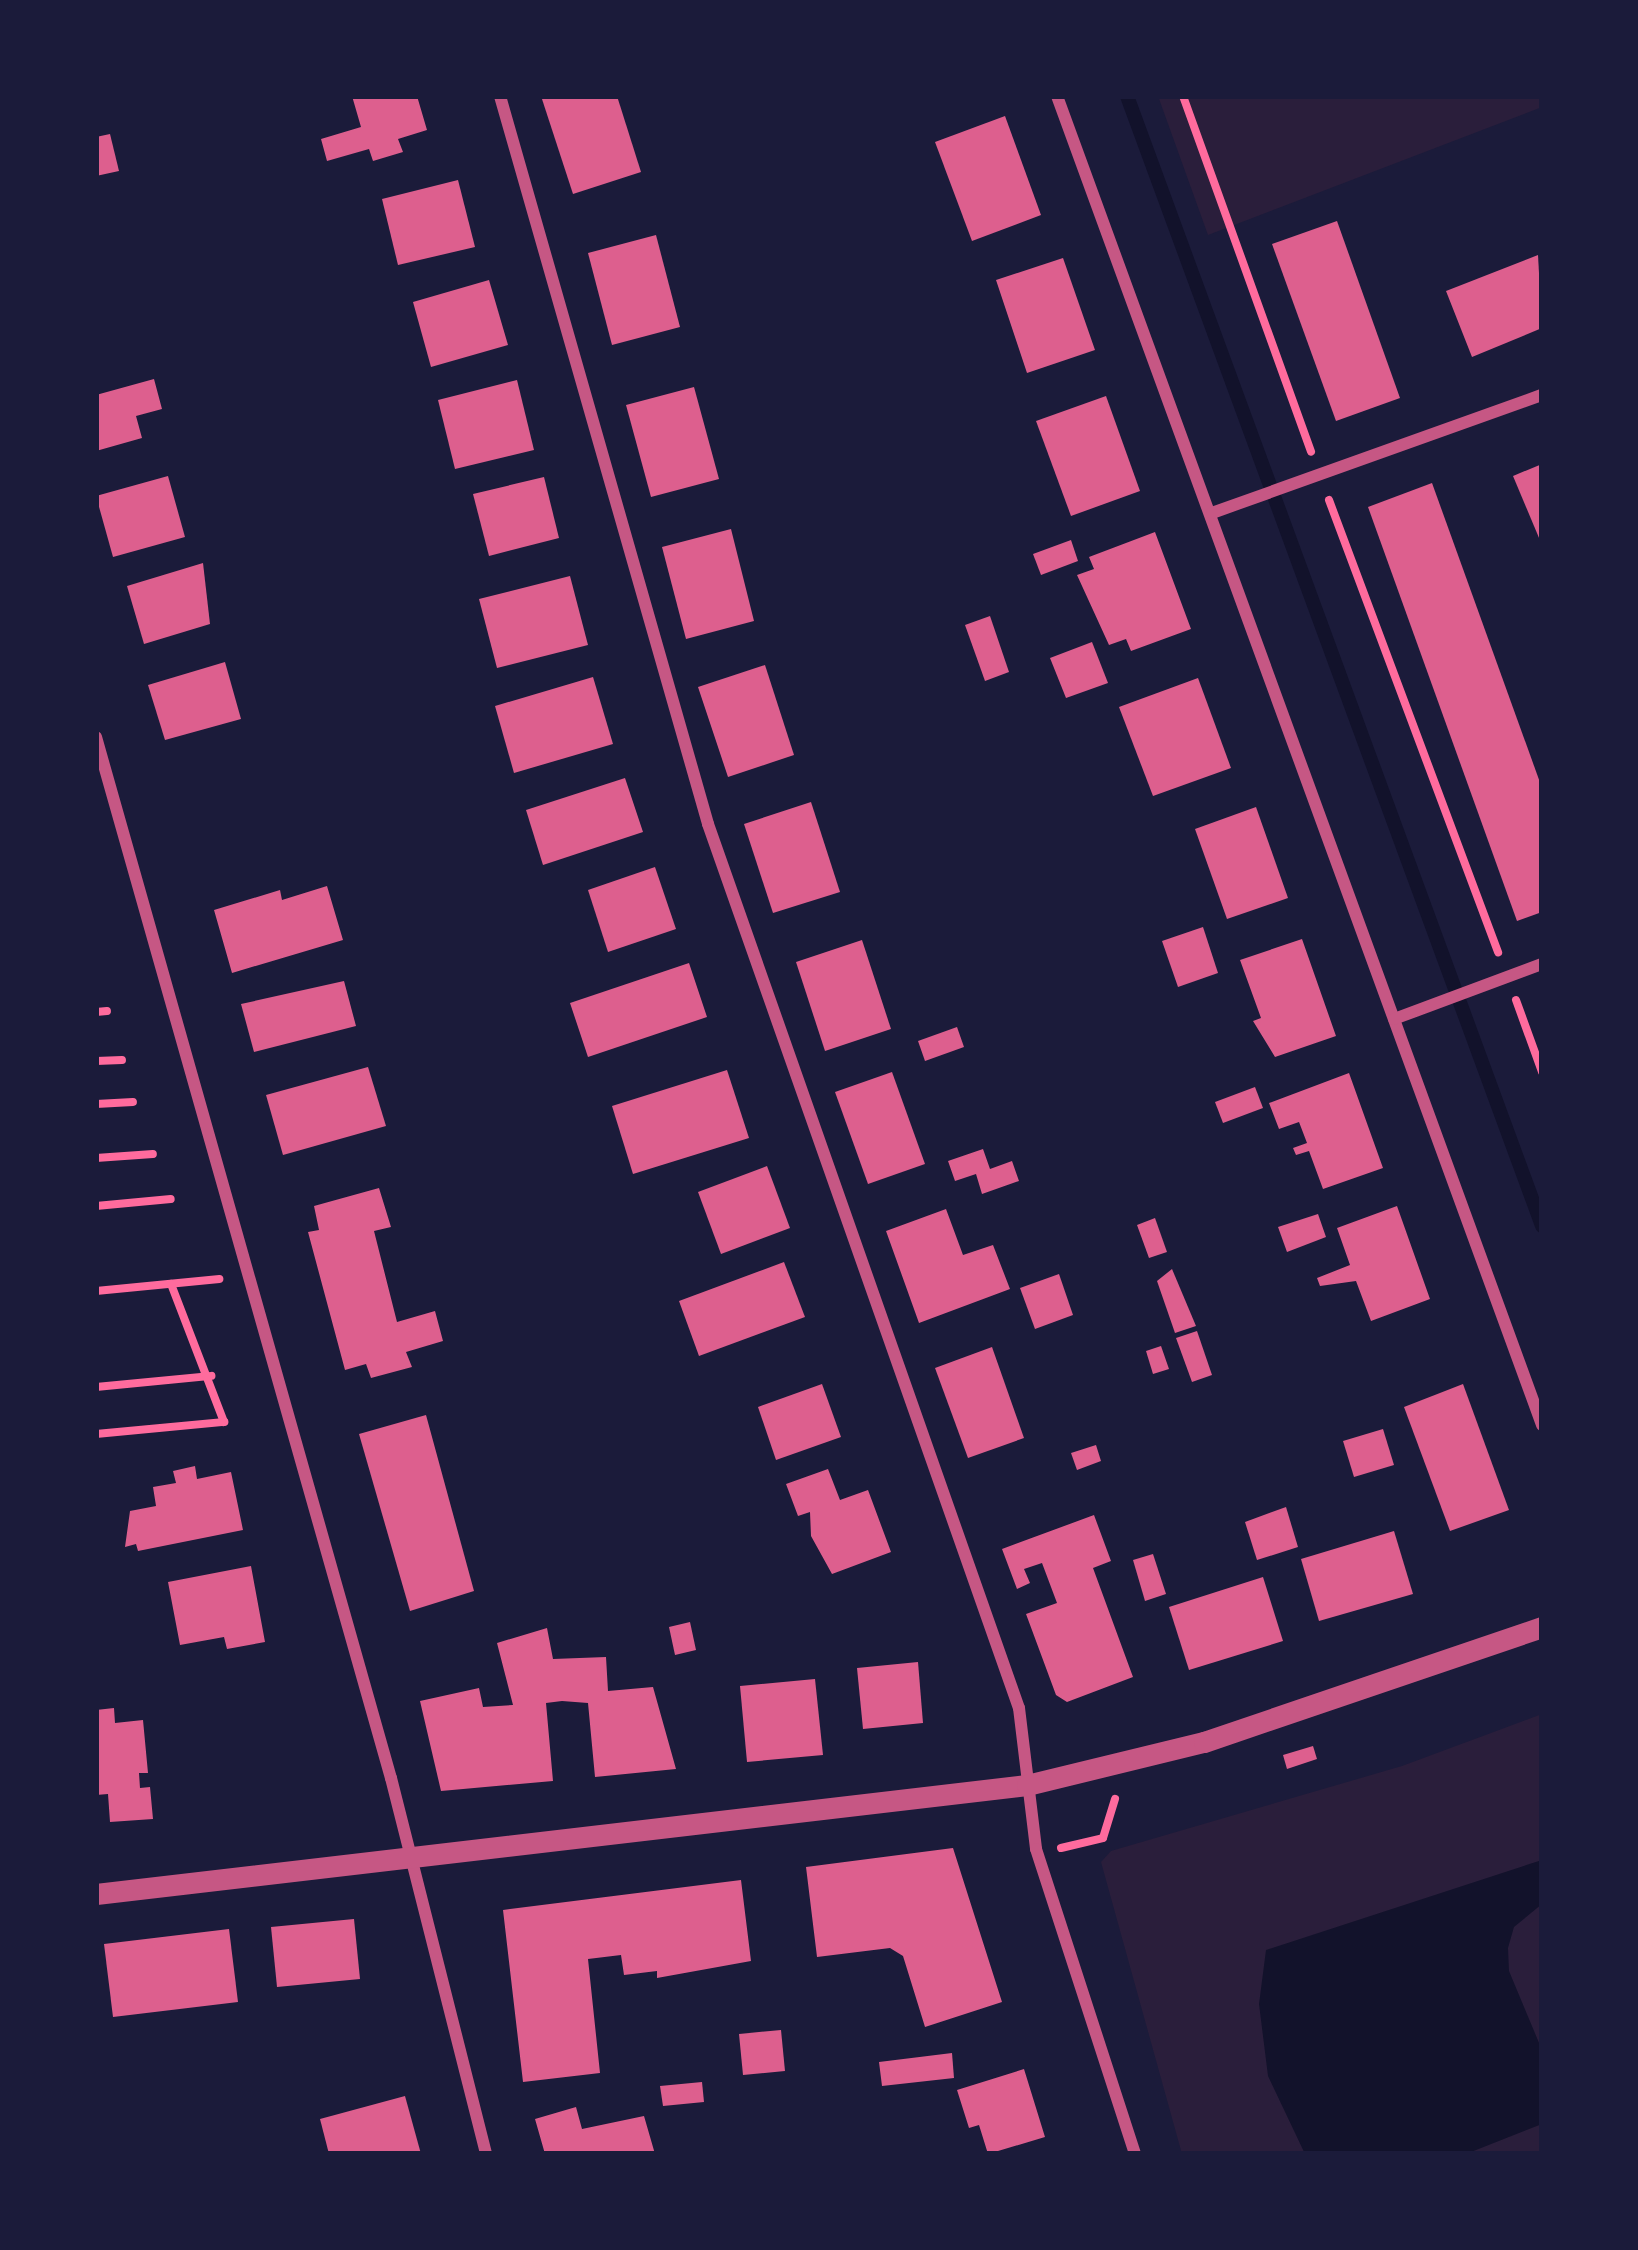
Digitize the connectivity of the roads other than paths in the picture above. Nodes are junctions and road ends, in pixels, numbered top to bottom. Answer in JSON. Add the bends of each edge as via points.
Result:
{"nodes":[{"id":1,"x":500,"y":96,"type":"edge"},
{"id":2,"x":1057,"y":96,"type":"edge"},
{"id":3,"x":1542,"y":394,"type":"edge"},
{"id":4,"x":1212,"y":513,"type":"junction"},
{"id":5,"x":96,"y":737,"type":"edge"},
{"id":6,"x":1542,"y":964,"type":"edge"},
{"id":7,"x":1394,"y":1019,"type":"junction"},
{"id":8,"x":1542,"y":1425,"type":"edge"},
{"id":9,"x":1542,"y":1627,"type":"edge"},
{"id":10,"x":1027,"y":1784,"type":"junction"},
{"id":11,"x":411,"y":1856,"type":"junction"},
{"id":12,"x":96,"y":1894,"type":"edge"},
{"id":13,"x":486,"y":2154,"type":"edge"},
{"id":14,"x":1135,"y":2154,"type":"edge"}],
"edges":[{"from":1,"to":10,"type":"street","via":[[708,824],[1018,1708]]},
{"from":2,"to":4,"type":"street"},
{"from":3,"to":4,"type":"street"},
{"from":4,"to":7,"type":"street"},
{"from":5,"to":11,"type":"street"},
{"from":6,"to":7,"type":"street"},
{"from":7,"to":8,"type":"street"},
{"from":9,"to":10,"type":"street","via":[[1115,1766]]},
{"from":10,"to":11,"type":"street"},
{"from":10,"to":14,"type":"street","via":[[1036,1849]]},
{"from":11,"to":12,"type":"street"},
{"from":11,"to":13,"type":"street"}]}
